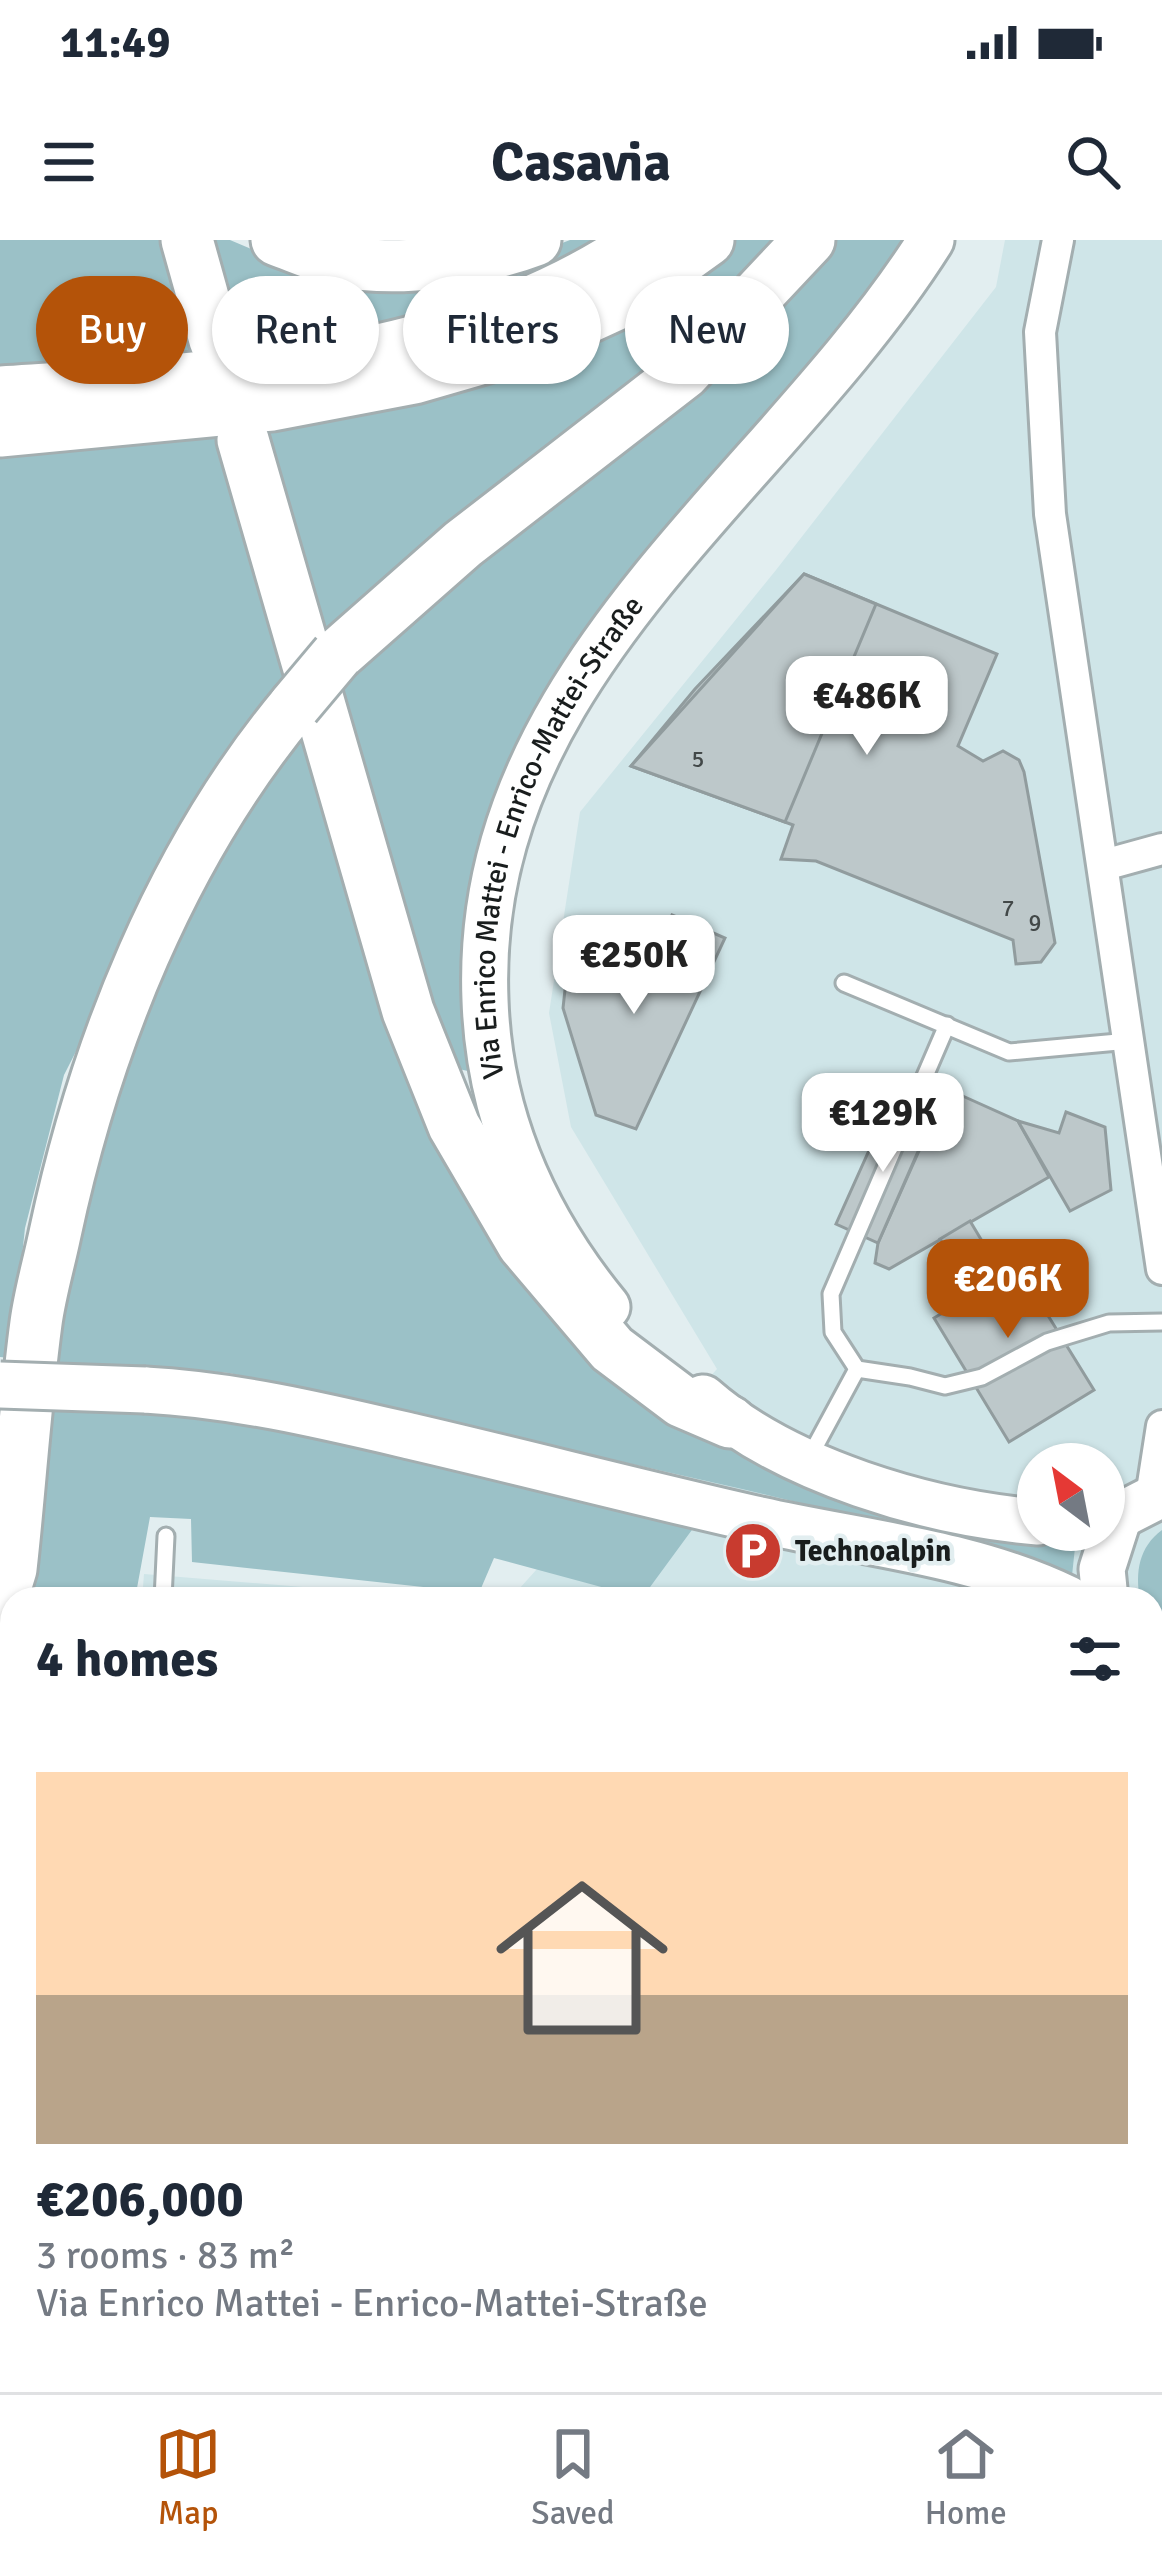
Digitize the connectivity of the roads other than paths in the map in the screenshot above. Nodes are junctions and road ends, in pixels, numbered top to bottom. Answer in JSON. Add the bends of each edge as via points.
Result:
{"nodes":[{"id":1,"x":187,"y":240,"type":"edge"},
{"id":2,"x":277,"y":240,"type":"edge"},
{"id":3,"x":535,"y":240,"type":"edge"},
{"id":4,"x":643,"y":240,"type":"edge"},
{"id":5,"x":708,"y":240,"type":"edge"},
{"id":6,"x":809,"y":240,"type":"edge"},
{"id":7,"x":931,"y":240,"type":"edge"},
{"id":8,"x":1058,"y":240,"type":"edge"},
{"id":9,"x":212,"y":329,"type":"edge"},
{"id":10,"x":0,"y":392,"type":"edge"},
{"id":11,"x":94,"y":405,"type":"junction"},
{"id":12,"x":0,"y":430,"type":"edge"},
{"id":13,"x":243,"y":440,"type":"dead end"},
{"id":14,"x":1162,"y":850,"type":"edge"},
{"id":15,"x":1104,"y":866,"type":"junction"},
{"id":16,"x":844,"y":982,"type":"dead end"},
{"id":17,"x":946,"y":1025,"type":"junction"},
{"id":18,"x":1129,"y":1041,"type":"junction"},
{"id":19,"x":1162,"y":1269,"type":"edge"},
{"id":20,"x":1162,"y":1322,"type":"edge"},
{"id":21,"x":857,"y":1370,"type":"junction"},
{"id":22,"x":0,"y":1384,"type":"edge"},
{"id":23,"x":730,"y":1422,"type":"junction"},
{"id":24,"x":1162,"y":1426,"type":"edge"},
{"id":25,"x":808,"y":1461,"type":"junction"},
{"id":26,"x":1134,"y":1506,"type":"edge"},
{"id":27,"x":1017,"y":1520,"type":"edge"},
{"id":28,"x":166,"y":1536,"type":"dead end"},
{"id":29,"x":6,"y":1587,"type":"edge"},
{"id":30,"x":164,"y":1587,"type":"edge"},
{"id":31,"x":1043,"y":1587,"type":"edge"},
{"id":32,"x":1104,"y":1587,"type":"edge"}],
"edges":[{"from":1,"to":9,"type":"highway"},
{"from":2,"to":3,"type":"highway","via":[[340,262],[422,264],[498,254]]},
{"from":4,"to":11,"type":"highway","via":[[506,314],[395,347]]},
{"from":5,"to":11,"type":"highway","via":[[623,301],[525,346],[414,378],[272,405]]},
{"from":6,"to":29,"type":"highway","bridge":true,"via":[[684,373],[463,544],[337,655],[269,736],[189,866],[134,974],[75,1140],[37,1319]]},
{"from":7,"to":23,"type":"main road","name":"Via Enrico Mattei - Enrico-Mattei-Straße","via":[[881,312],[594,658],[524,783],[487,921],[490,1061],[526,1185],[575,1268],[619,1321]]},
{"from":8,"to":15,"type":"street","via":[[1040,332],[1050,514]]},
{"from":10,"to":11,"type":"highway"},
{"from":11,"to":12,"type":"highway"},
{"from":13,"to":23,"type":"highway","via":[[384,933],[454,1126],[524,1244],[612,1349],[681,1401]]},
{"from":14,"to":15,"type":"street"},
{"from":15,"to":18,"type":"street"},
{"from":16,"to":17,"type":"lane"},
{"from":17,"to":18,"type":"lane","via":[[1009,1052]]},
{"from":17,"to":21,"type":"lane","via":[[831,1294],[833,1332]]},
{"from":18,"to":19,"type":"street"},
{"from":20,"to":21,"type":"lane","via":[[1108,1323],[945,1387]]},
{"from":21,"to":25,"type":"lane"},
{"from":22,"to":31,"type":"main road","bridge":true,"via":[[219,1394]]},
{"from":23,"to":25,"type":"main road","name":"Via Enrico Mattei - Enrico-Mattei-Straße"},
{"from":24,"to":26,"type":"street"},
{"from":25,"to":27,"type":"main road","name":"Via Enrico Mattei - Enrico-Mattei-Straße","via":[[885,1491]]},
{"from":26,"to":32,"type":"main road","via":[[1102,1569]]},
{"from":28,"to":30,"type":"lane"}]}
